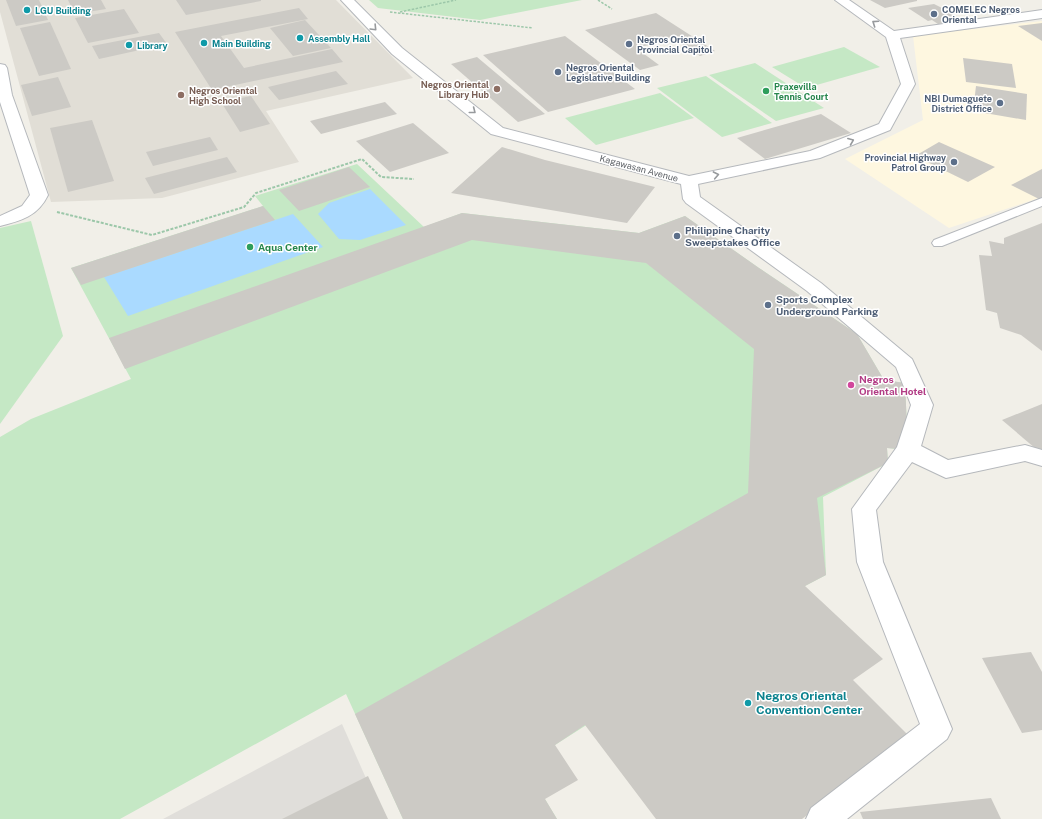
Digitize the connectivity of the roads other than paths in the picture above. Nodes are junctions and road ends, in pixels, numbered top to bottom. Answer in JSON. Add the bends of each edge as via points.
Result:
{"nodes":[{"id":1,"x":347,"y":0,"type":"edge"},
{"id":2,"x":841,"y":0,"type":"edge"},
{"id":3,"x":1042,"y":14,"type":"edge"},
{"id":4,"x":892,"y":35,"type":"junction"},
{"id":5,"x":0,"y":68,"type":"edge"},
{"id":6,"x":3,"y":96,"type":"edge"},
{"id":7,"x":688,"y":181,"type":"junction"},
{"id":8,"x":1042,"y":202,"type":"edge"},
{"id":9,"x":0,"y":221,"type":"edge"},
{"id":10,"x":938,"y":243,"type":"dead end"},
{"id":11,"x":908,"y":450,"type":"junction"},
{"id":12,"x":1042,"y":458,"type":"edge"},
{"id":13,"x":822,"y":819,"type":"edge"}],
"edges":[{"from":1,"to":7,"type":"street","name":"Kagawasan Avenue","one_way":true,"via":[[396,51],[498,131]]},
{"from":4,"to":2,"type":"street","one_way":true},
{"from":3,"to":4,"type":"street"},
{"from":7,"to":4,"type":"street","name":"Kagawasan Avenue","one_way":true,"via":[[814,155],[885,127],[908,84]]},
{"from":5,"to":6,"type":"street"},
{"from":6,"to":9,"type":"street","via":[[39,195],[33,206],[25,213]]},
{"from":7,"to":11,"type":"street","via":[[692,199],[814,287],[905,364],[922,405]]},
{"from":8,"to":10,"type":"lane"},
{"from":11,"to":12,"type":"street","via":[[946,469],[1025,453]]},
{"from":11,"to":13,"type":"street","via":[[864,509],[870,562],[937,729]]}]}
